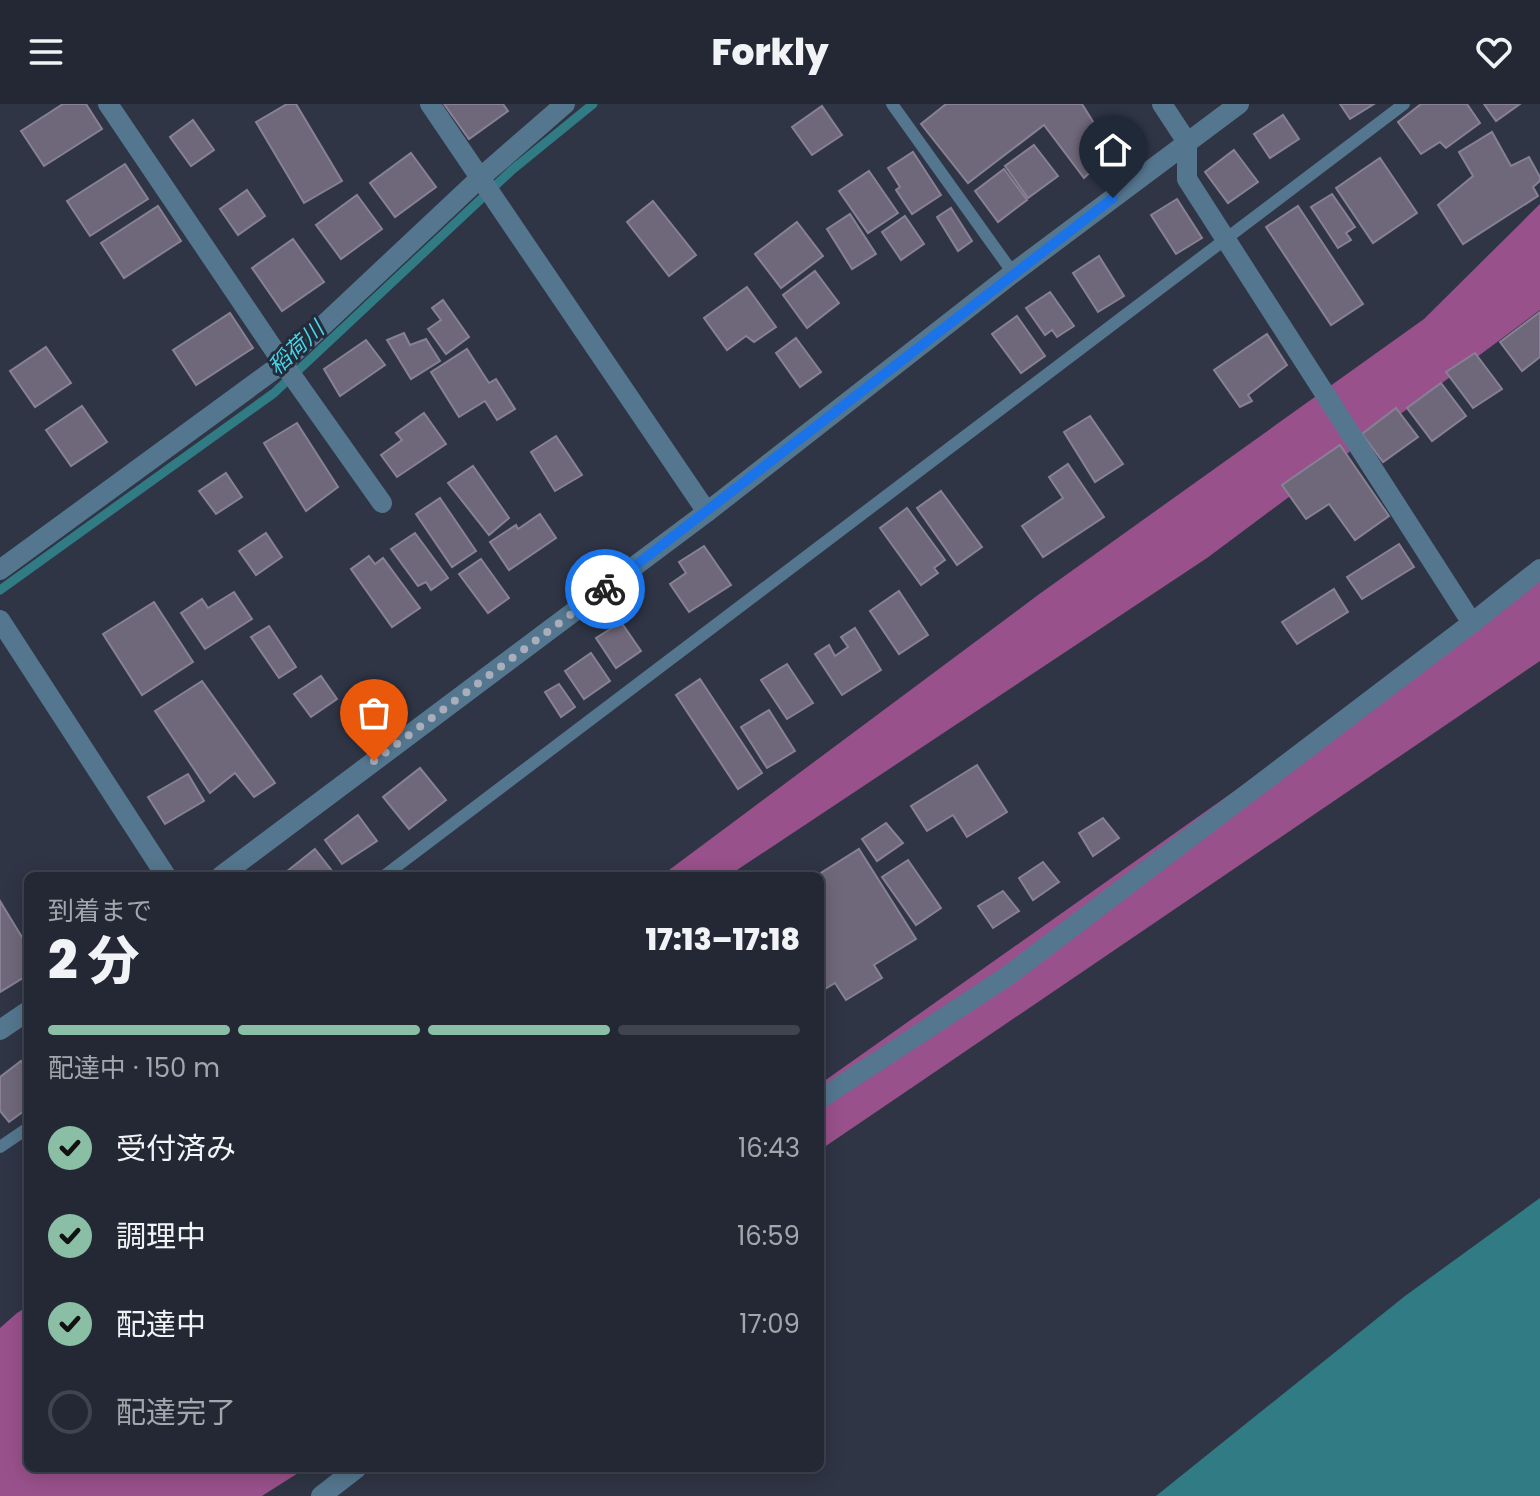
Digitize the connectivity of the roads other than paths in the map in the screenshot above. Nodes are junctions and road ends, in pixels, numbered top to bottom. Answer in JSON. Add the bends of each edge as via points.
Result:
{"nodes":[{"id":1,"x":108,"y":104,"type":"edge"},
{"id":2,"x":430,"y":104,"type":"edge"},
{"id":3,"x":565,"y":104,"type":"edge"},
{"id":4,"x":892,"y":104,"type":"edge"},
{"id":5,"x":1162,"y":104,"type":"edge"},
{"id":6,"x":1239,"y":104,"type":"edge"},
{"id":7,"x":1404,"y":104,"type":"edge"},
{"id":8,"x":1187,"y":142,"type":"junction"},
{"id":9,"x":481,"y":179,"type":"junction"},
{"id":10,"x":1226,"y":239,"type":"junction"},
{"id":11,"x":1013,"y":273,"type":"junction"},
{"id":12,"x":283,"y":363,"type":"junction"},
{"id":13,"x":382,"y":503,"type":"dead end"},
{"id":14,"x":707,"y":512,"type":"junction"},
{"id":15,"x":1540,"y":569,"type":"edge"},
{"id":16,"x":0,"y":570,"type":"edge"},
{"id":17,"x":2,"y":623,"type":"edge"},
{"id":18,"x":1472,"y":623,"type":"junction"},
{"id":19,"x":163,"y":872,"type":"edge"},
{"id":20,"x":226,"y":872,"type":"edge"},
{"id":21,"x":389,"y":872,"type":"edge"},
{"id":22,"x":24,"y":1014,"type":"edge"},
{"id":23,"x":0,"y":1030,"type":"edge"},
{"id":24,"x":824,"y":1096,"type":"edge"},
{"id":25,"x":24,"y":1131,"type":"edge"},
{"id":26,"x":0,"y":1147,"type":"edge"},
{"id":27,"x":352,"y":1472,"type":"edge"},
{"id":28,"x":321,"y":1496,"type":"edge"}],
"edges":[{"from":1,"to":12,"type":"street"},
{"from":2,"to":9,"type":"street"},
{"from":3,"to":9,"type":"street"},
{"from":4,"to":11,"type":"lane"},
{"from":5,"to":8,"type":"street"},
{"from":6,"to":8,"type":"street"},
{"from":7,"to":10,"type":"lane"},
{"from":8,"to":10,"type":"street","via":[[1187,179]]},
{"from":8,"to":11,"type":"street"},
{"from":9,"to":12,"type":"street"},
{"from":9,"to":14,"type":"street"},
{"from":10,"to":18,"type":"street"},
{"from":10,"to":21,"type":"lane"},
{"from":11,"to":14,"type":"street"},
{"from":12,"to":13,"type":"street"},
{"from":12,"to":16,"type":"street"},
{"from":14,"to":20,"type":"street"},
{"from":15,"to":18,"type":"street"},
{"from":17,"to":19,"type":"street"},
{"from":18,"to":24,"type":"street","via":[[1009,975]]},
{"from":22,"to":23,"type":"street"},
{"from":25,"to":26,"type":"lane"},
{"from":27,"to":28,"type":"street"}]}
